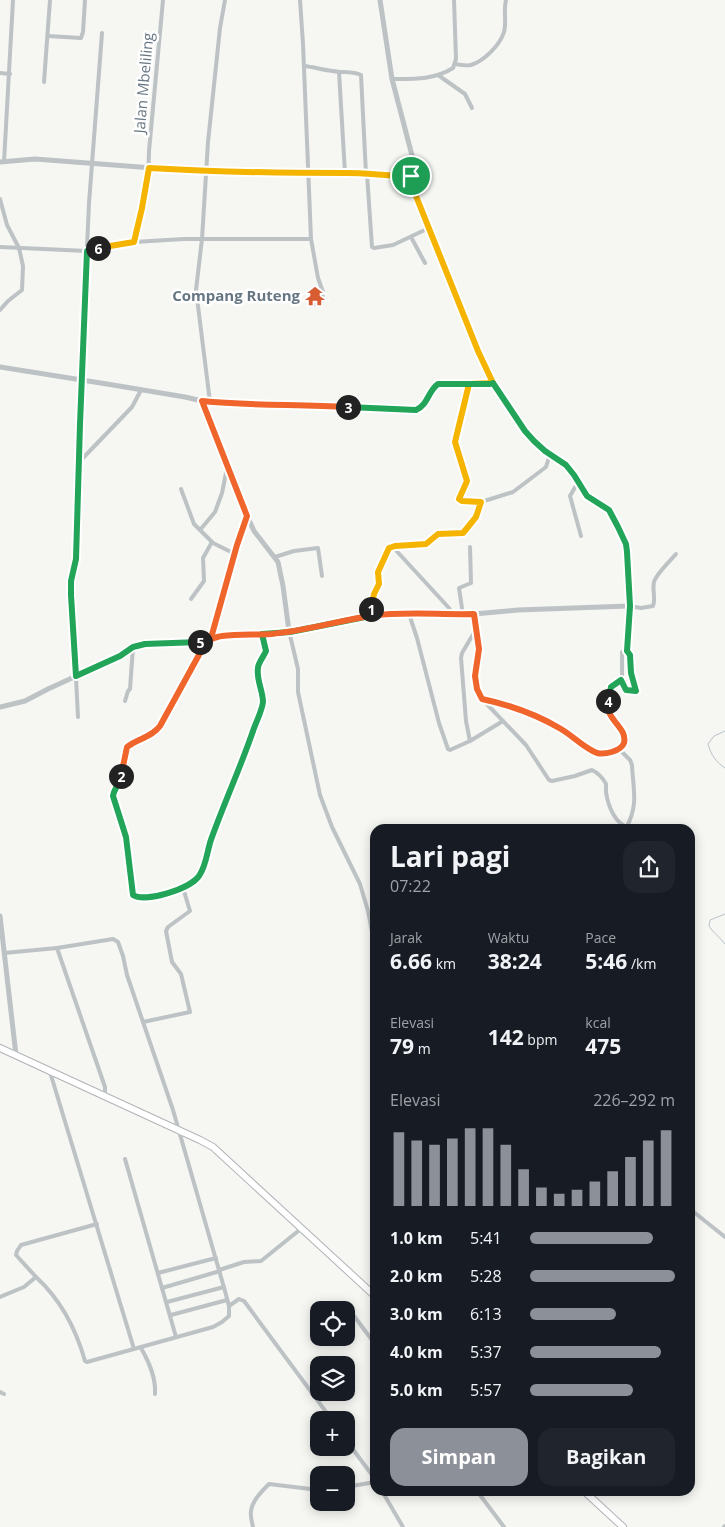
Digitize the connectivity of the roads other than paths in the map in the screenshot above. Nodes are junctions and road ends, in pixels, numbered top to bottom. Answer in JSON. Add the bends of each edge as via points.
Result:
{"nodes":[{"id":1,"x":13,"y":0,"type":"edge"},
{"id":2,"x":50,"y":0,"type":"edge"},
{"id":3,"x":85,"y":0,"type":"edge"},
{"id":4,"x":163,"y":0,"type":"edge"},
{"id":5,"x":225,"y":0,"type":"edge"},
{"id":6,"x":300,"y":0,"type":"edge"},
{"id":7,"x":380,"y":0,"type":"edge"},
{"id":8,"x":454,"y":0,"type":"edge"},
{"id":9,"x":506,"y":0,"type":"edge"},
{"id":10,"x":102,"y":33,"type":"dead end"},
{"id":11,"x":48,"y":36,"type":"junction"},
{"id":12,"x":455,"y":64,"type":"junction"},
{"id":13,"x":304,"y":66,"type":"junction"},
{"id":14,"x":339,"y":72,"type":"junction"},
{"id":15,"x":0,"y":73,"type":"edge"},
{"id":16,"x":10,"y":74,"type":"junction"},
{"id":17,"x":438,"y":75,"type":"junction"},
{"id":18,"x":392,"y":79,"type":"junction"},
{"id":19,"x":44,"y":82,"type":"dead end"},
{"id":20,"x":472,"y":108,"type":"dead end"},
{"id":21,"x":2,"y":162,"type":"edge"},
{"id":22,"x":91,"y":162,"type":"junction"},
{"id":23,"x":149,"y":168,"type":"junction"},
{"id":24,"x":205,"y":172,"type":"junction"},
{"id":25,"x":345,"y":173,"type":"junction"},
{"id":26,"x":308,"y":174,"type":"junction"},
{"id":27,"x":367,"y":174,"type":"junction"},
{"id":28,"x":411,"y":176,"type":"junction"},
{"id":29,"x":0,"y":199,"type":"edge"},
{"id":30,"x":429,"y":228,"type":"junction"},
{"id":31,"x":410,"y":237,"type":"junction"},
{"id":32,"x":202,"y":239,"type":"junction"},
{"id":33,"x":311,"y":239,"type":"junction"},
{"id":34,"x":134,"y":242,"type":"junction"},
{"id":35,"x":0,"y":247,"type":"edge"},
{"id":36,"x":19,"y":248,"type":"junction"},
{"id":37,"x":87,"y":251,"type":"junction"},
{"id":38,"x":425,"y":263,"type":"dead end"},
{"id":39,"x":321,"y":288,"type":"dead end"},
{"id":40,"x":0,"y":310,"type":"edge"},
{"id":41,"x":0,"y":367,"type":"edge"},
{"id":42,"x":81,"y":380,"type":"junction"},
{"id":43,"x":493,"y":383,"type":"junction"},
{"id":44,"x":469,"y":384,"type":"junction"},
{"id":45,"x":141,"y":390,"type":"junction"},
{"id":46,"x":202,"y":401,"type":"junction"},
{"id":47,"x":210,"y":402,"type":"junction"},
{"id":48,"x":550,"y":454,"type":"junction"},
{"id":49,"x":78,"y":459,"type":"junction"},
{"id":50,"x":227,"y":465,"type":"junction"},
{"id":51,"x":578,"y":482,"type":"junction"},
{"id":52,"x":181,"y":489,"type":"dead end"},
{"id":53,"x":481,"y":502,"type":"junction"},
{"id":54,"x":247,"y":516,"type":"junction"},
{"id":55,"x":200,"y":530,"type":"junction"},
{"id":56,"x":581,"y":536,"type":"dead end"},
{"id":57,"x":212,"y":542,"type":"junction"},
{"id":58,"x":392,"y":546,"type":"junction"},
{"id":59,"x":470,"y":546,"type":"dead end"},
{"id":60,"x":235,"y":554,"type":"junction"},
{"id":61,"x":676,"y":554,"type":"dead end"},
{"id":62,"x":275,"y":557,"type":"junction"},
{"id":63,"x":322,"y":576,"type":"dead end"},
{"id":64,"x":191,"y":599,"type":"dead end"},
{"id":65,"x":630,"y":606,"type":"junction"},
{"id":66,"x":409,"y":614,"type":"junction"},
{"id":67,"x":453,"y":614,"type":"junction"},
{"id":68,"x":474,"y":614,"type":"junction"},
{"id":69,"x":462,"y":615,"type":"junction"},
{"id":70,"x":370,"y":616,"type":"junction"},
{"id":71,"x":475,"y":631,"type":"junction"},
{"id":72,"x":290,"y":632,"type":"junction"},
{"id":73,"x":262,"y":634,"type":"junction"},
{"id":74,"x":208,"y":640,"type":"junction"},
{"id":75,"x":133,"y":647,"type":"junction"},
{"id":76,"x":627,"y":651,"type":"junction"},
{"id":77,"x":76,"y":676,"type":"junction"},
{"id":78,"x":621,"y":680,"type":"junction"},
{"id":79,"x":482,"y":699,"type":"junction"},
{"id":80,"x":124,"y":701,"type":"dead end"},
{"id":81,"x":0,"y":708,"type":"edge"},
{"id":82,"x":78,"y":717,"type":"dead end"},
{"id":83,"x":503,"y":721,"type":"junction"},
{"id":84,"x":470,"y":741,"type":"junction"},
{"id":85,"x":619,"y":749,"type":"junction"},
{"id":86,"x":623,"y":824,"type":"edge"},
{"id":87,"x":629,"y":824,"type":"edge"},
{"id":88,"x":183,"y":888,"type":"junction"},
{"id":89,"x":0,"y":916,"type":"edge"},
{"id":90,"x":370,"y":921,"type":"edge"},
{"id":91,"x":57,"y":948,"type":"junction"},
{"id":92,"x":4,"y":953,"type":"junction"},
{"id":93,"x":143,"y":1022,"type":"junction"},
{"id":94,"x":0,"y":1048,"type":"edge"},
{"id":95,"x":16,"y":1055,"type":"junction"},
{"id":96,"x":50,"y":1070,"type":"junction"},
{"id":97,"x":104,"y":1096,"type":"junction"},
{"id":98,"x":178,"y":1130,"type":"junction"},
{"id":99,"x":125,"y":1159,"type":"dead end"},
{"id":100,"x":695,"y":1213,"type":"edge"},
{"id":101,"x":97,"y":1224,"type":"junction"},
{"id":102,"x":302,"y":1228,"type":"junction"},
{"id":103,"x":725,"y":1237,"type":"edge"},
{"id":104,"x":216,"y":1258,"type":"junction"},
{"id":105,"x":220,"y":1271,"type":"junction"},
{"id":106,"x":158,"y":1274,"type":"junction"},
{"id":107,"x":35,"y":1277,"type":"junction"},
{"id":108,"x":224,"y":1287,"type":"junction"},
{"id":109,"x":162,"y":1288,"type":"junction"},
{"id":110,"x":370,"y":1291,"type":"edge"},
{"id":111,"x":0,"y":1297,"type":"edge"},
{"id":112,"x":227,"y":1300,"type":"junction"},
{"id":113,"x":167,"y":1302,"type":"junction"},
{"id":114,"x":229,"y":1306,"type":"junction"},
{"id":115,"x":170,"y":1315,"type":"junction"},
{"id":116,"x":355,"y":1317,"type":"edge"},
{"id":117,"x":176,"y":1337,"type":"junction"},
{"id":118,"x":370,"y":1337,"type":"edge"},
{"id":119,"x":141,"y":1348,"type":"junction"},
{"id":120,"x":134,"y":1349,"type":"junction"},
{"id":121,"x":155,"y":1394,"type":"dead end"},
{"id":122,"x":325,"y":1411,"type":"edge"},
{"id":123,"x":355,"y":1452,"type":"edge"},
{"id":124,"x":370,"y":1473,"type":"edge"},
{"id":125,"x":370,"y":1481,"type":"edge"},
{"id":126,"x":355,"y":1485,"type":"edge"},
{"id":127,"x":310,"y":1489,"type":"edge"},
{"id":128,"x":385,"y":1496,"type":"edge"},
{"id":129,"x":481,"y":1496,"type":"edge"},
{"id":130,"x":589,"y":1496,"type":"edge"},
{"id":131,"x":253,"y":1527,"type":"edge"},
{"id":132,"x":403,"y":1527,"type":"edge"},
{"id":133,"x":504,"y":1527,"type":"edge"},
{"id":134,"x":623,"y":1527,"type":"edge"}],
"edges":[{"from":1,"to":16,"type":"street"},
{"from":2,"to":11,"type":"street"},
{"from":3,"to":11,"type":"street","via":[[81,38]]},
{"from":4,"to":23,"type":"street","name":"Jalan Mbeliling"},
{"from":5,"to":24,"type":"street"},
{"from":6,"to":13,"type":"street"},
{"from":7,"to":18,"type":"street"},
{"from":8,"to":12,"type":"street"},
{"from":9,"to":12,"type":"street","via":[[504,32],[497,45],[473,64]]},
{"from":10,"to":22,"type":"street"},
{"from":11,"to":19,"type":"street"},
{"from":12,"to":17,"type":"street"},
{"from":13,"to":14,"type":"street"},
{"from":13,"to":26,"type":"street"},
{"from":14,"to":25,"type":"street"},
{"from":14,"to":27,"type":"street","via":[[362,75]]},
{"from":15,"to":16,"type":"street"},
{"from":16,"to":21,"type":"street"},
{"from":17,"to":18,"type":"street"},
{"from":17,"to":20,"type":"street","via":[[466,94]]},
{"from":18,"to":28,"type":"street","via":[[414,163],[415,172]]},
{"from":21,"to":22,"type":"street","via":[[35,159]]},
{"from":22,"to":23,"type":"street"},
{"from":22,"to":37,"type":"street"},
{"from":23,"to":24,"type":"street"},
{"from":23,"to":34,"type":"street","name":"Jalan Mbeliling"},
{"from":24,"to":26,"type":"street"},
{"from":24,"to":32,"type":"street"},
{"from":25,"to":26,"type":"street"},
{"from":25,"to":27,"type":"street"},
{"from":26,"to":33,"type":"street"},
{"from":27,"to":28,"type":"street"},
{"from":27,"to":31,"type":"street","via":[[372,247],[389,246]]},
{"from":28,"to":30,"type":"street"},
{"from":29,"to":36,"type":"street"},
{"from":30,"to":31,"type":"street"},
{"from":30,"to":43,"type":"street"},
{"from":31,"to":38,"type":"street"},
{"from":32,"to":33,"type":"street"},
{"from":32,"to":34,"type":"street"},
{"from":32,"to":47,"type":"street","via":[[196,294]]},
{"from":33,"to":39,"type":"street"},
{"from":34,"to":37,"type":"street"},
{"from":35,"to":36,"type":"street"},
{"from":36,"to":37,"type":"street"},
{"from":36,"to":40,"type":"street","via":[[23,266],[22,290]]},
{"from":37,"to":42,"type":"street"},
{"from":41,"to":42,"type":"street"},
{"from":42,"to":45,"type":"street"},
{"from":42,"to":49,"type":"street"},
{"from":43,"to":44,"type":"street"},
{"from":43,"to":48,"type":"street","via":[[525,431]]},
{"from":44,"to":47,"type":"street","via":[[438,384],[424,405],[416,410]]},
{"from":44,"to":53,"type":"street","via":[[455,442],[467,481],[459,499]]},
{"from":45,"to":46,"type":"street"},
{"from":45,"to":49,"type":"street","via":[[132,407],[83,458]]},
{"from":46,"to":47,"type":"street"},
{"from":46,"to":50,"type":"street"},
{"from":48,"to":51,"type":"street","via":[[566,465]]},
{"from":48,"to":53,"type":"street","via":[[546,466],[516,490]]},
{"from":49,"to":77,"type":"street","via":[[76,559],[71,581]]},
{"from":50,"to":54,"type":"street"},
{"from":50,"to":55,"type":"street","via":[[222,495],[215,512]]},
{"from":51,"to":56,"type":"street","via":[[570,496]]},
{"from":51,"to":65,"type":"street","via":[[587,496],[609,510],[623,536]]},
{"from":52,"to":55,"type":"street","via":[[190,517]]},
{"from":53,"to":58,"type":"street","via":[[476,517],[463,533],[438,534],[426,543]]},
{"from":54,"to":60,"type":"street"},
{"from":54,"to":62,"type":"street","via":[[254,531]]},
{"from":55,"to":57,"type":"street"},
{"from":57,"to":60,"type":"street"},
{"from":57,"to":64,"type":"street","via":[[203,560],[204,581]]},
{"from":58,"to":67,"type":"street"},
{"from":58,"to":70,"type":"street","via":[[378,572],[379,584]]},
{"from":59,"to":69,"type":"street","via":[[471,584],[459,588]]},
{"from":60,"to":74,"type":"street"},
{"from":61,"to":65,"type":"street","via":[[653,584],[653,606]]},
{"from":62,"to":63,"type":"street","via":[[318,548]]},
{"from":62,"to":72,"type":"street","via":[[280,568]]},
{"from":65,"to":68,"type":"street"},
{"from":65,"to":76,"type":"street"},
{"from":66,"to":67,"type":"street"},
{"from":66,"to":70,"type":"street"},
{"from":66,"to":84,"type":"street","via":[[447,748],[450,750]]},
{"from":67,"to":69,"type":"street"},
{"from":68,"to":69,"type":"street"},
{"from":68,"to":71,"type":"street"},
{"from":70,"to":72,"type":"street"},
{"from":71,"to":79,"type":"street","via":[[479,649],[475,676]]},
{"from":71,"to":84,"type":"street","via":[[461,656]]},
{"from":72,"to":73,"type":"street"},
{"from":72,"to":90,"type":"street","via":[[298,669],[298,692],[320,795],[360,884]]},
{"from":73,"to":74,"type":"street","via":[[220,636]]},
{"from":73,"to":88,"type":"street","via":[[266,651],[258,668],[262,703],[203,870]]},
{"from":74,"to":75,"type":"street"},
{"from":74,"to":88,"type":"street","via":[[160,726],[151,735],[127,747],[121,778],[113,794],[126,837],[133,895],[146,897]]},
{"from":75,"to":77,"type":"street"},
{"from":75,"to":80,"type":"street","via":[[130,689]]},
{"from":76,"to":78,"type":"street","via":[[622,652]]},
{"from":76,"to":78,"type":"street","via":[[636,692],[626,690]]},
{"from":77,"to":81,"type":"street","via":[[25,701]]},
{"from":77,"to":82,"type":"street"},
{"from":78,"to":85,"type":"street","via":[[611,687],[608,703],[610,715],[624,736]]},
{"from":79,"to":83,"type":"street"},
{"from":79,"to":85,"type":"street","via":[[524,710],[597,753]]},
{"from":83,"to":84,"type":"street"},
{"from":83,"to":86,"type":"street","via":[[526,745],[550,781],[592,770],[601,776],[615,818]]},
{"from":85,"to":87,"type":"street","via":[[632,764],[635,802]]},
{"from":88,"to":93,"type":"street","via":[[189,912],[166,931],[172,962],[181,974],[190,1012]]},
{"from":89,"to":92,"type":"street"},
{"from":91,"to":92,"type":"street"},
{"from":91,"to":93,"type":"street","via":[[116,940]]},
{"from":91,"to":97,"type":"street","via":[[105,1087]]},
{"from":92,"to":95,"type":"street"},
{"from":93,"to":98,"type":"street"},
{"from":94,"to":95,"type":"highway"},
{"from":95,"to":96,"type":"highway"},
{"from":96,"to":97,"type":"highway"},
{"from":96,"to":101,"type":"street"},
{"from":97,"to":98,"type":"highway"},
{"from":98,"to":102,"type":"highway","via":[[214,1148]]},
{"from":98,"to":104,"type":"street"},
{"from":99,"to":106,"type":"street"},
{"from":100,"to":103,"type":"street"},
{"from":101,"to":107,"type":"street","via":[[20,1245],[16,1255]]},
{"from":101,"to":120,"type":"street"},
{"from":102,"to":105,"type":"street","via":[[261,1261],[244,1262]]},
{"from":102,"to":110,"type":"highway"},
{"from":104,"to":105,"type":"street"},
{"from":104,"to":106,"type":"street"},
{"from":105,"to":108,"type":"street"},
{"from":105,"to":109,"type":"street"},
{"from":106,"to":109,"type":"street"},
{"from":107,"to":111,"type":"street","via":[[24,1287]]},
{"from":107,"to":120,"type":"street","via":[[54,1296],[74,1330],[85,1362]]},
{"from":108,"to":112,"type":"street"},
{"from":108,"to":113,"type":"street"},
{"from":109,"to":113,"type":"street"},
{"from":112,"to":114,"type":"street"},
{"from":112,"to":115,"type":"street"},
{"from":113,"to":115,"type":"street"},
{"from":114,"to":117,"type":"street","via":[[229,1316],[222,1322]]},
{"from":114,"to":122,"type":"street","via":[[239,1299],[244,1301]]},
{"from":115,"to":117,"type":"street"},
{"from":116,"to":118,"type":"street"},
{"from":117,"to":119,"type":"street"},
{"from":119,"to":120,"type":"street"},
{"from":119,"to":121,"type":"street","via":[[150,1365]]},
{"from":123,"to":124,"type":"street"},
{"from":125,"to":126,"type":"street"},
{"from":127,"to":131,"type":"street","via":[[269,1484],[252,1507]]},
{"from":128,"to":132,"type":"street"},
{"from":129,"to":133,"type":"street"},
{"from":130,"to":134,"type":"highway"}]}
